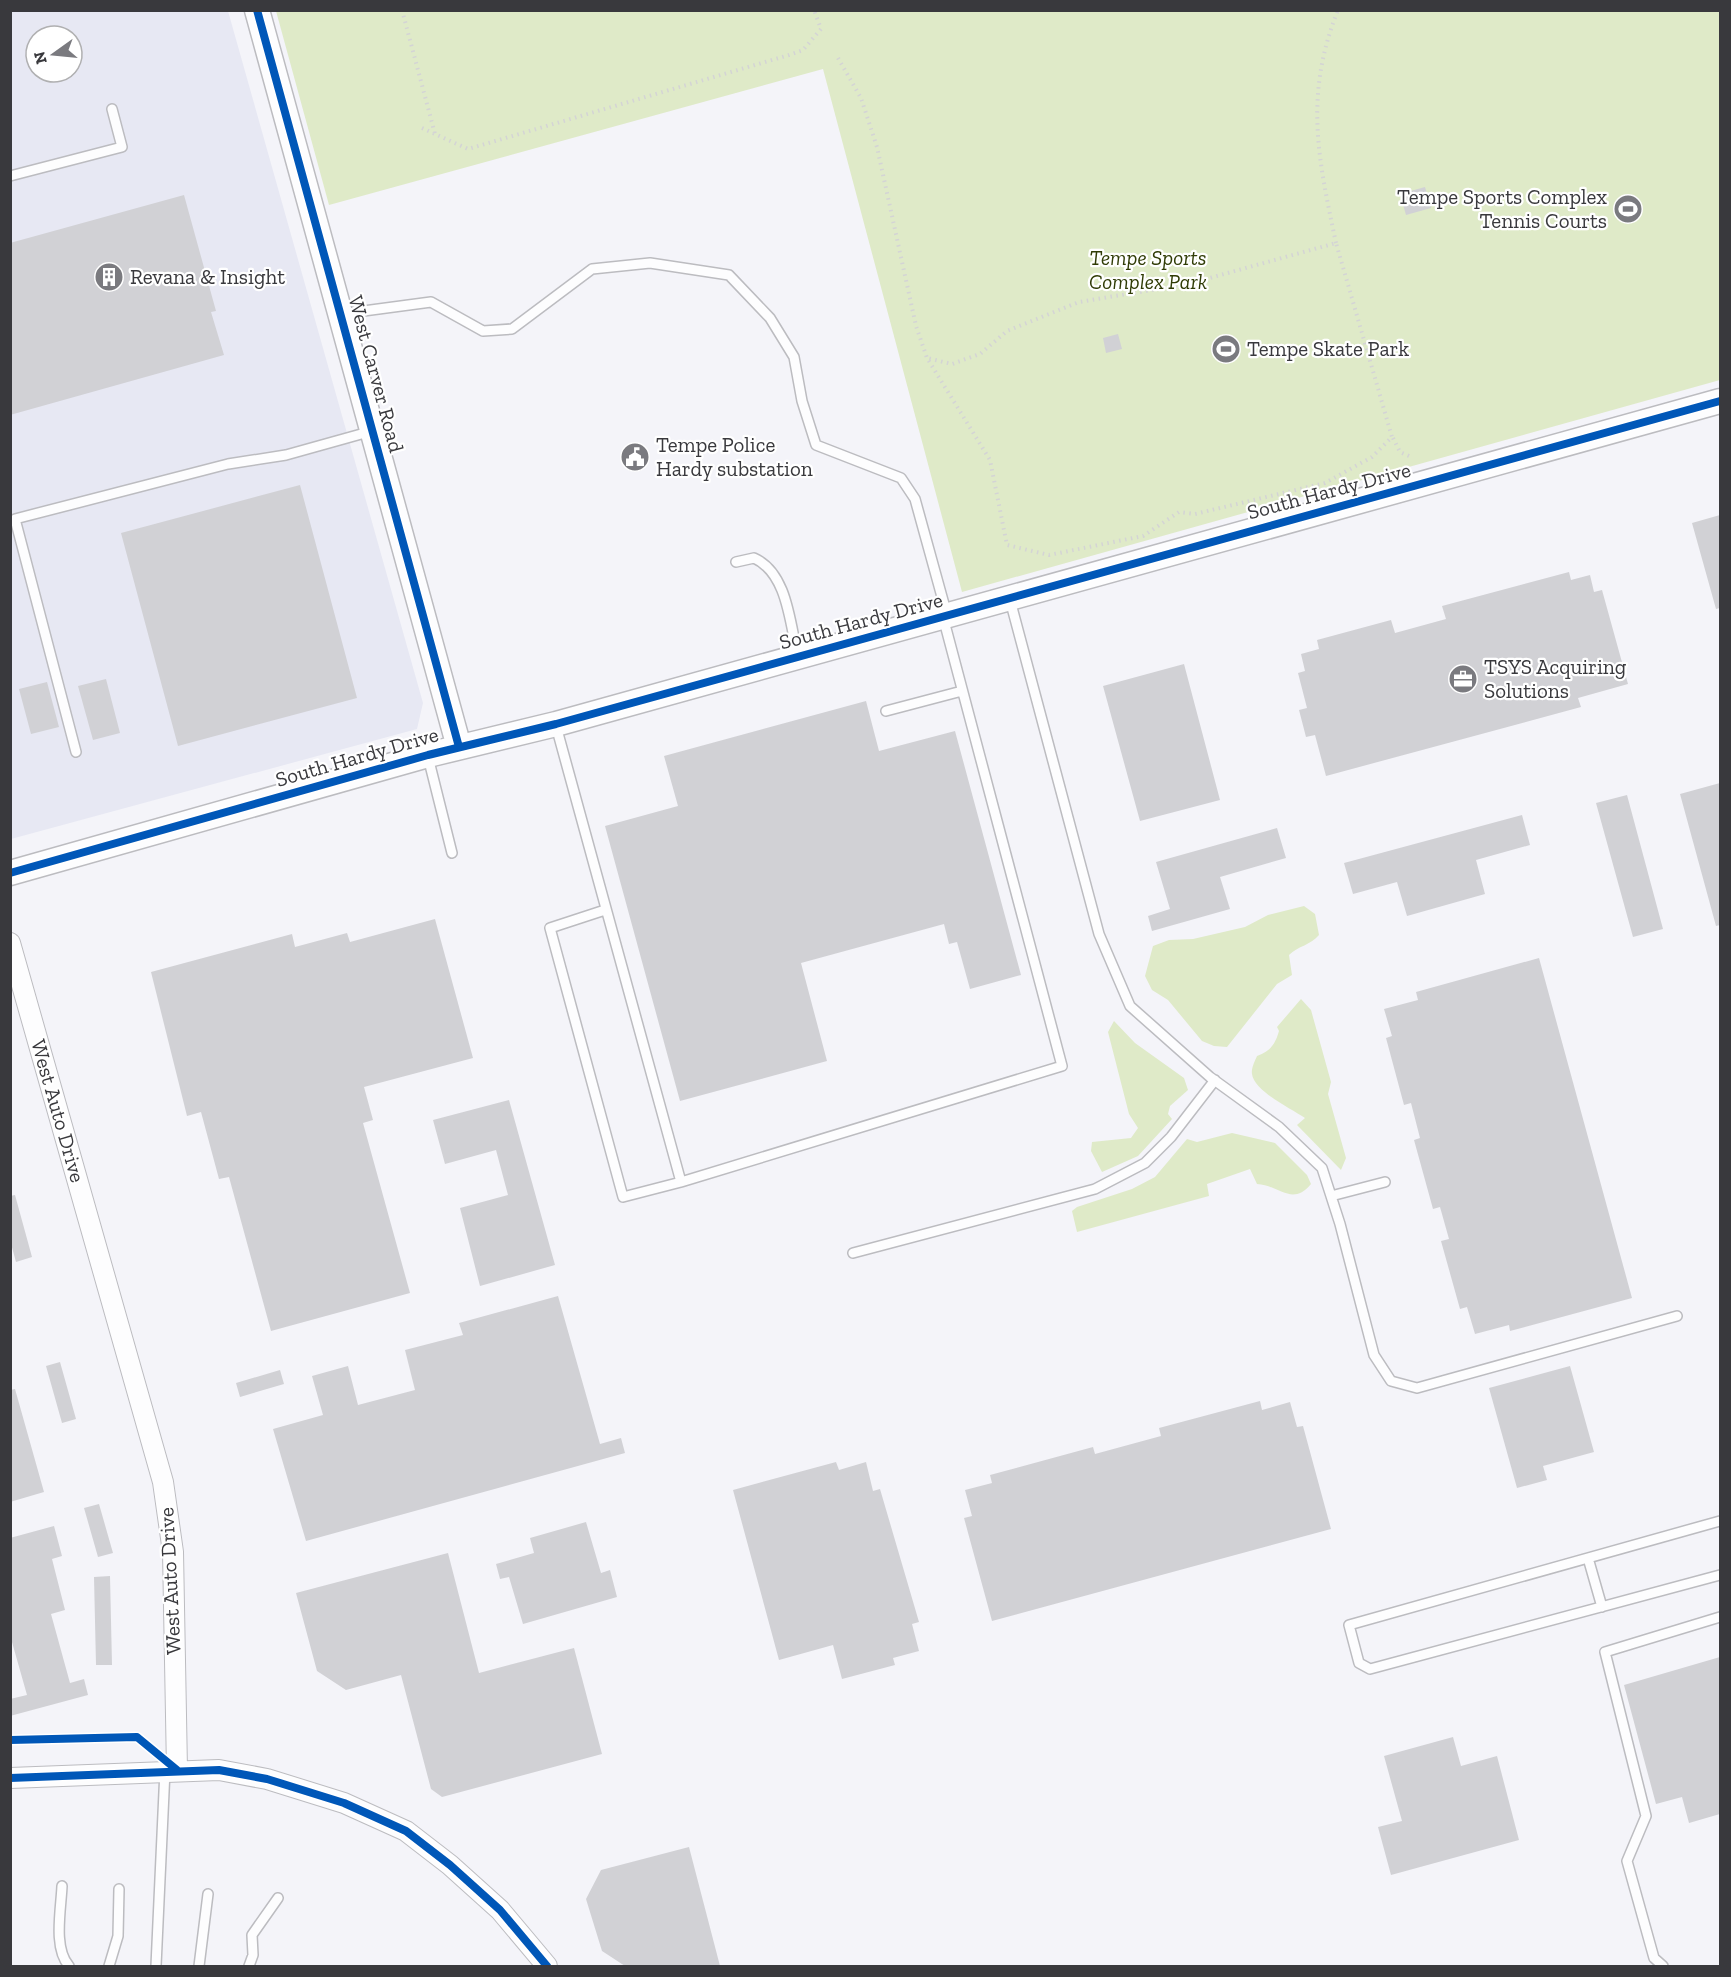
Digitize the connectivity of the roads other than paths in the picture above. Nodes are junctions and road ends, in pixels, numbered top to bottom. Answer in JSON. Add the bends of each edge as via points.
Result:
{"nodes":[{"id":1,"x":257,"y":10,"type":"edge"},
{"id":2,"x":112,"y":109,"type":"dead end"},
{"id":3,"x":10,"y":176,"type":"edge"},
{"id":4,"x":340,"y":314,"type":"junction"},
{"id":5,"x":1720,"y":402,"type":"edge"},
{"id":6,"x":372,"y":431,"type":"junction"},
{"id":7,"x":736,"y":562,"type":"dead end"},
{"id":8,"x":1010,"y":598,"type":"junction"},
{"id":9,"x":945,"y":616,"type":"junction"},
{"id":10,"x":798,"y":657,"type":"junction"},
{"id":11,"x":962,"y":691,"type":"junction"},
{"id":12,"x":886,"y":711,"type":"dead end"},
{"id":13,"x":556,"y":724,"type":"junction"},
{"id":14,"x":459,"y":747,"type":"junction"},
{"id":15,"x":76,"y":752,"type":"dead end"},
{"id":16,"x":428,"y":755,"type":"junction"},
{"id":17,"x":452,"y":853,"type":"dead end"},
{"id":18,"x":10,"y":873,"type":"edge"},
{"id":19,"x":605,"y":910,"type":"junction"},
{"id":20,"x":10,"y":943,"type":"edge"},
{"id":21,"x":1215,"y":1080,"type":"junction"},
{"id":22,"x":681,"y":1182,"type":"junction"},
{"id":23,"x":1384,"y":1182,"type":"dead end"},
{"id":24,"x":1331,"y":1196,"type":"junction"},
{"id":25,"x":853,"y":1253,"type":"dead end"},
{"id":26,"x":1677,"y":1316,"type":"dead end"},
{"id":27,"x":1720,"y":1521,"type":"edge"},
{"id":28,"x":1588,"y":1558,"type":"junction"},
{"id":29,"x":1720,"y":1575,"type":"edge"},
{"id":30,"x":1602,"y":1607,"type":"junction"},
{"id":31,"x":1720,"y":1617,"type":"edge"},
{"id":32,"x":171,"y":1770,"type":"junction"},
{"id":33,"x":10,"y":1778,"type":"edge"},
{"id":34,"x":62,"y":1886,"type":"dead end"},
{"id":35,"x":119,"y":1889,"type":"dead end"},
{"id":36,"x":208,"y":1894,"type":"dead end"},
{"id":37,"x":278,"y":1898,"type":"dead end"},
{"id":38,"x":69,"y":1966,"type":"edge"},
{"id":39,"x":109,"y":1966,"type":"edge"},
{"id":40,"x":156,"y":1966,"type":"edge"},
{"id":41,"x":199,"y":1966,"type":"edge"},
{"id":42,"x":249,"y":1966,"type":"edge"},
{"id":43,"x":547,"y":1966,"type":"edge"},
{"id":44,"x":1663,"y":1966,"type":"edge"}],
"edges":[{"from":1,"to":4,"type":"street","name":"West Carver Road"},
{"from":2,"to":3,"type":"lane","via":[[122,147]]},
{"from":4,"to":6,"type":"street","name":"West Carver Road"},
{"from":4,"to":9,"type":"lane","via":[[431,302],[483,331],[512,329],[592,269],[650,263],[729,275],[770,318],[794,357],[816,445],[901,478],[915,499]]},
{"from":5,"to":8,"type":"street","name":"South Hardy Drive"},
{"from":6,"to":14,"type":"street","name":"West Carver Road"},
{"from":6,"to":15,"type":"lane","via":[[15,519]]},
{"from":7,"to":10,"type":"lane","via":[[754,558],[774,574]]},
{"from":8,"to":9,"type":"street","name":"South Hardy Drive"},
{"from":8,"to":21,"type":"lane","via":[[1103,944],[1130,1006]]},
{"from":9,"to":10,"type":"street","name":"South Hardy Drive"},
{"from":9,"to":11,"type":"lane"},
{"from":10,"to":13,"type":"street","name":"South Hardy Drive"},
{"from":11,"to":12,"type":"lane"},
{"from":11,"to":22,"type":"lane","via":[[1062,1066]]},
{"from":13,"to":14,"type":"street","name":"South Hardy Drive"},
{"from":13,"to":19,"type":"lane"},
{"from":14,"to":16,"type":"street","name":"South Hardy Drive"},
{"from":16,"to":17,"type":"lane"},
{"from":16,"to":18,"type":"street","name":"South Hardy Drive"},
{"from":19,"to":22,"type":"lane"},
{"from":19,"to":22,"type":"lane","via":[[550,928],[623,1197]]},
{"from":20,"to":32,"type":"street","name":"West Auto Drive","via":[[163,1482],[173,1552]]},
{"from":21,"to":24,"type":"lane","via":[[1279,1127],[1322,1168]]},
{"from":21,"to":25,"type":"lane","via":[[1171,1137],[1145,1163],[1095,1189]]},
{"from":23,"to":24,"type":"lane"},
{"from":24,"to":26,"type":"lane","via":[[1374,1355],[1391,1381],[1417,1388]]},
{"from":27,"to":28,"type":"lane"},
{"from":28,"to":30,"type":"lane"},
{"from":28,"to":30,"type":"lane","via":[[1349,1624],[1359,1663],[1370,1669]]},
{"from":29,"to":30,"type":"lane"},
{"from":31,"to":44,"type":"lane","via":[[1605,1652],[1646,1816],[1627,1861],[1654,1958]]},
{"from":32,"to":33,"type":"street"},
{"from":32,"to":40,"type":"lane"},
{"from":32,"to":43,"type":"street","via":[[219,1770],[267,1779],[344,1803],[406,1831],[450,1864],[500,1911]]},
{"from":34,"to":38,"type":"lane","via":[[60,1949]]},
{"from":35,"to":39,"type":"lane","via":[[118,1936]]},
{"from":36,"to":41,"type":"lane"},
{"from":37,"to":42,"type":"lane","via":[[252,1935]]}]}
